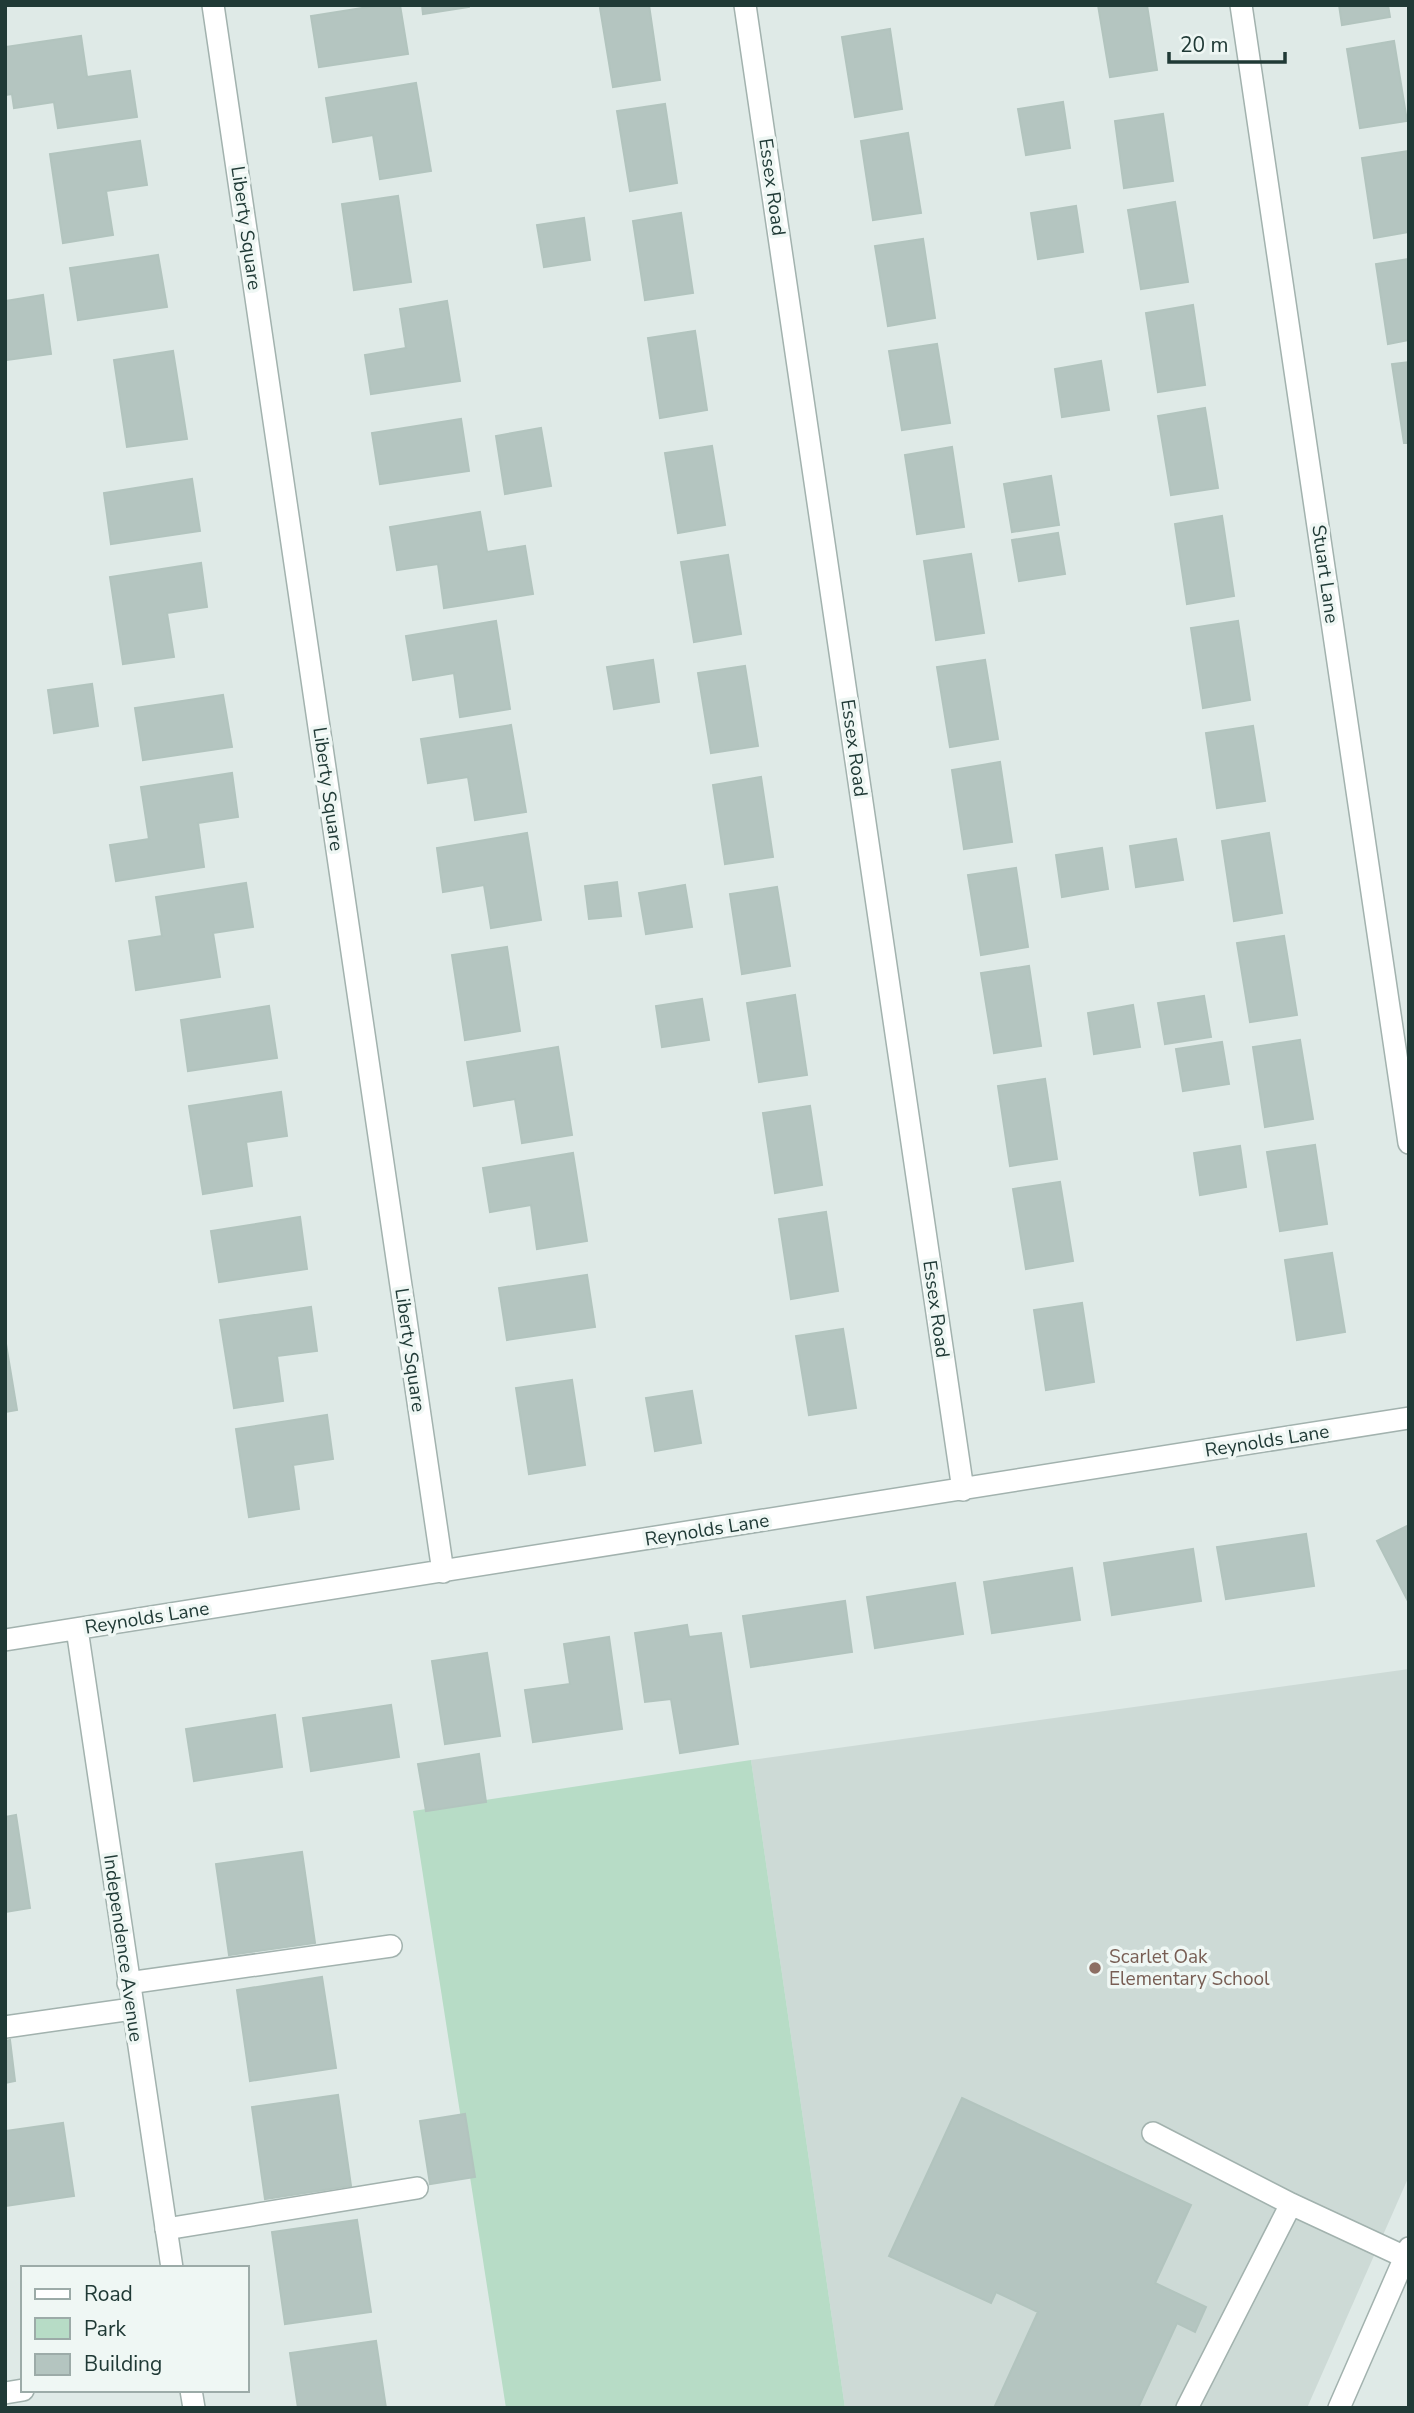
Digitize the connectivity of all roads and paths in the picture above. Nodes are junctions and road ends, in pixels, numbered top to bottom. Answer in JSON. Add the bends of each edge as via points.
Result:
{"nodes":[{"id":1,"x":214,"y":5,"type":"edge"},
{"id":2,"x":745,"y":5,"type":"edge"},
{"id":3,"x":1241,"y":5,"type":"edge"},
{"id":4,"x":1409,"y":1143,"type":"edge"},
{"id":5,"x":1409,"y":1418,"type":"edge"},
{"id":6,"x":962,"y":1490,"type":"junction"},
{"id":7,"x":443,"y":1572,"type":"junction"},
{"id":8,"x":77,"y":1629,"type":"junction"},
{"id":9,"x":5,"y":1640,"type":"edge"},
{"id":10,"x":391,"y":1946,"type":"dead end"},
{"id":11,"x":128,"y":1983,"type":"junction"},
{"id":12,"x":132,"y":2009,"type":"junction"},
{"id":13,"x":5,"y":2027,"type":"edge"},
{"id":14,"x":1153,"y":2133,"type":"dead end"},
{"id":15,"x":417,"y":2188,"type":"dead end"},
{"id":16,"x":1291,"y":2204,"type":"junction"},
{"id":17,"x":166,"y":2229,"type":"junction"},
{"id":18,"x":1407,"y":2252,"type":"edge"},
{"id":19,"x":172,"y":2266,"type":"edge"},
{"id":20,"x":1187,"y":2408,"type":"edge"},
{"id":21,"x":1339,"y":2408,"type":"edge"}],
"edges":[{"from":1,"to":7,"type":"street","name":"Liberty Square"},
{"from":2,"to":6,"type":"street","name":"Essex Road"},
{"from":3,"to":4,"type":"street","name":"Stuart Lane"},
{"from":5,"to":6,"type":"street","name":"Reynolds Lane"},
{"from":6,"to":7,"type":"street","name":"Reynolds Lane"},
{"from":7,"to":8,"type":"street","name":"Reynolds Lane"},
{"from":8,"to":9,"type":"street","name":"Reynolds Lane"},
{"from":8,"to":11,"type":"street","name":"Independence Avenue"},
{"from":10,"to":11,"type":"street"},
{"from":11,"to":12,"type":"street","name":"Independence Avenue"},
{"from":12,"to":13,"type":"street"},
{"from":12,"to":17,"type":"street","name":"Independence Avenue"},
{"from":14,"to":16,"type":"street"},
{"from":15,"to":17,"type":"street"},
{"from":16,"to":18,"type":"street"},
{"from":16,"to":20,"type":"street"},
{"from":17,"to":19,"type":"street","name":"Independence Avenue"},
{"from":18,"to":21,"type":"street"}]}
